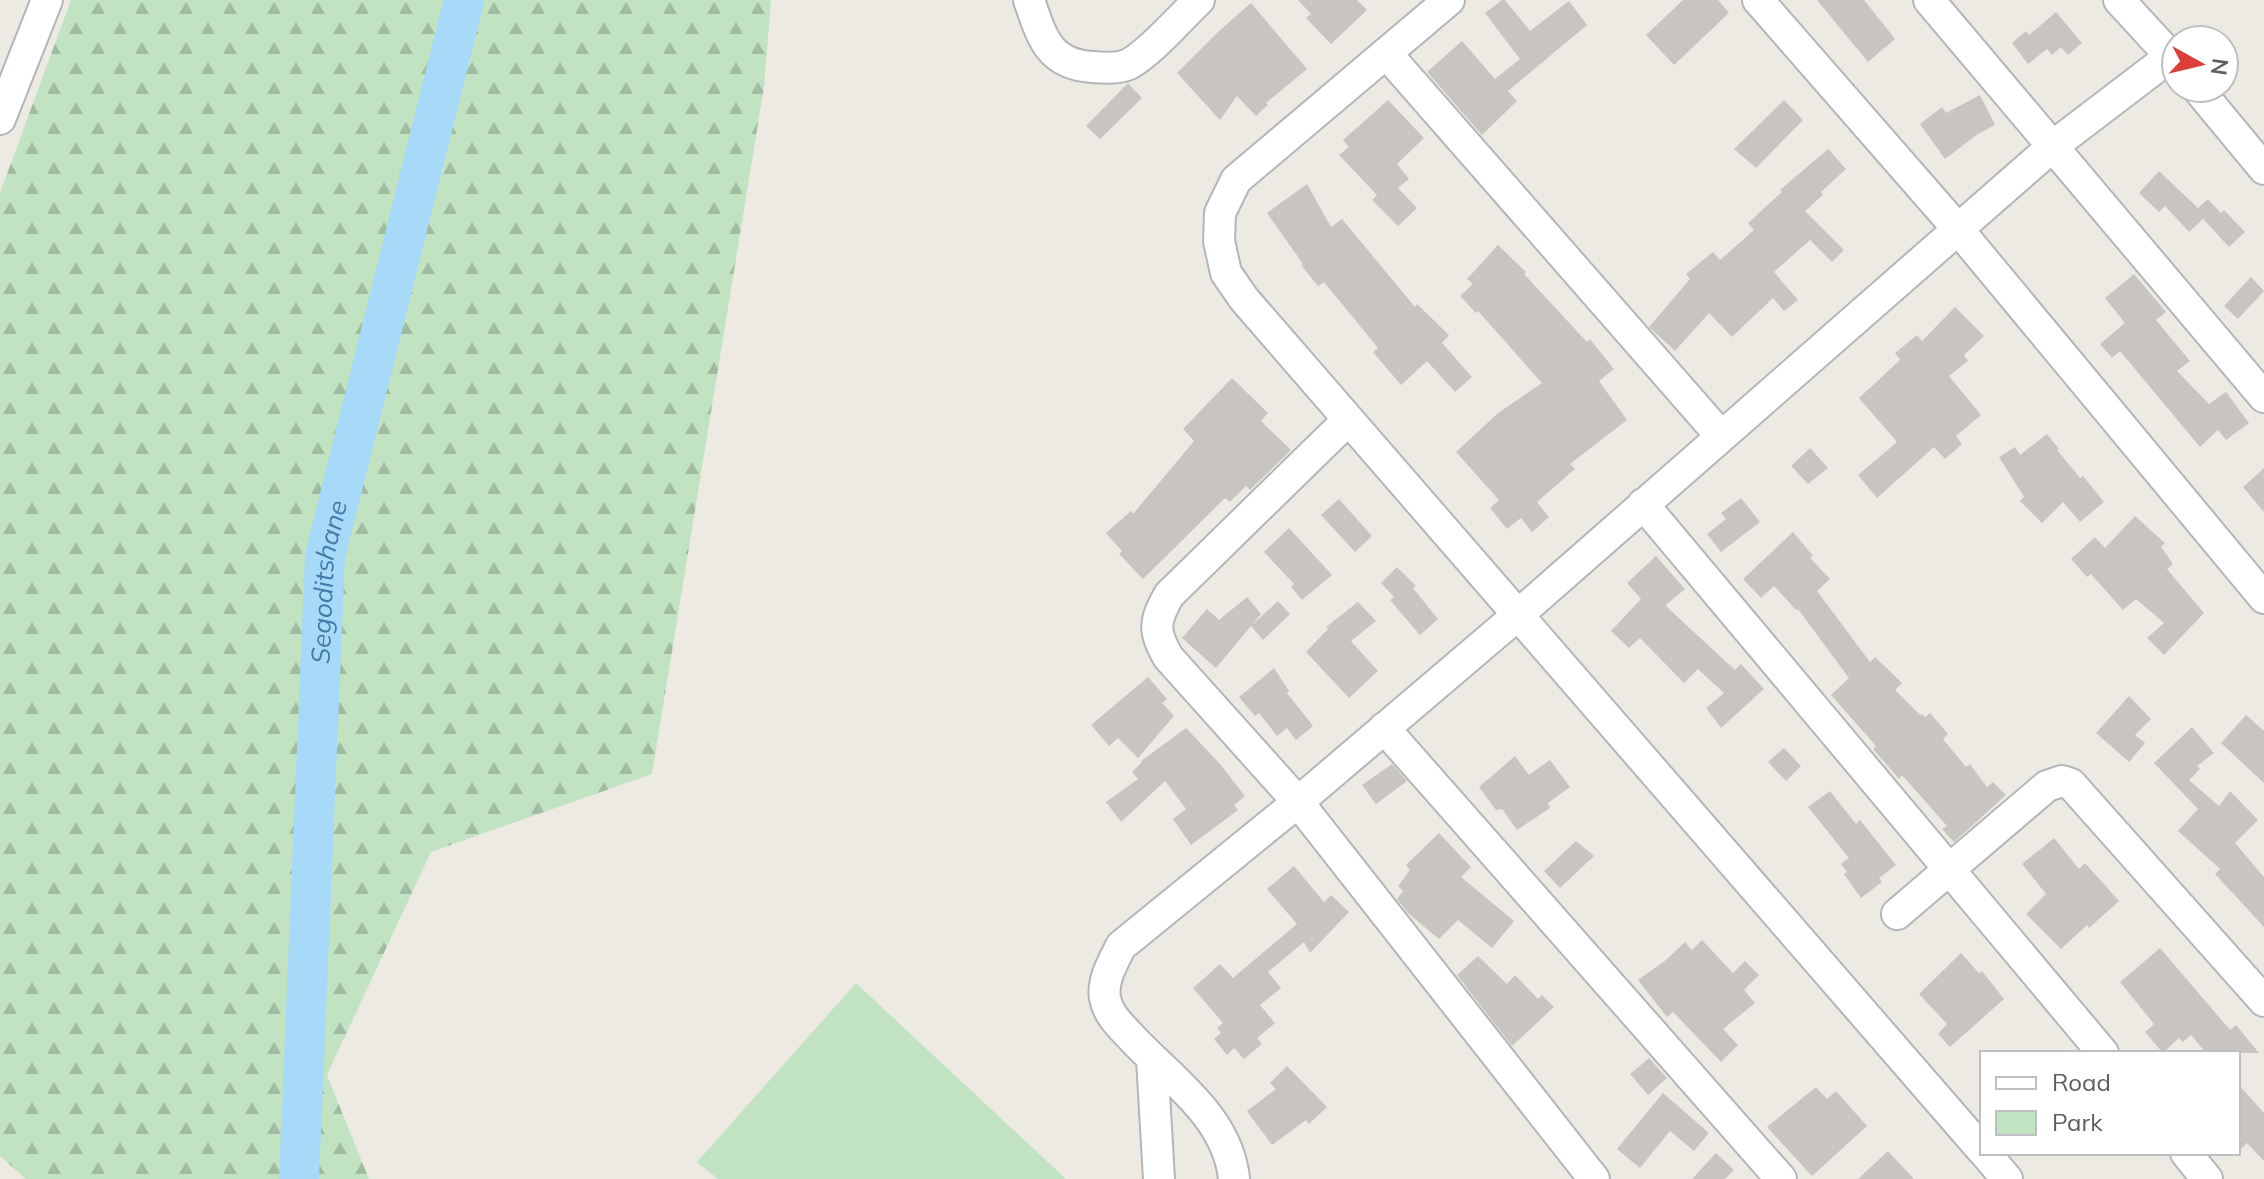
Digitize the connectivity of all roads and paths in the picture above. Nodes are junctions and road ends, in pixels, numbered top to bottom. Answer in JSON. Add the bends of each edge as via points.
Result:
{"nodes":[{"id":1,"x":47,"y":0,"type":"edge"},
{"id":2,"x":1029,"y":0,"type":"edge"},
{"id":3,"x":1199,"y":0,"type":"edge"},
{"id":4,"x":1449,"y":0,"type":"edge"},
{"id":5,"x":1758,"y":0,"type":"edge"},
{"id":6,"x":1929,"y":0,"type":"edge"},
{"id":7,"x":2119,"y":0,"type":"edge"},
{"id":8,"x":2160,"y":45,"type":"edge"},
{"id":9,"x":1386,"y":53,"type":"junction"},
{"id":10,"x":2160,"y":68,"type":"edge"},
{"id":11,"x":2210,"y":104,"type":"edge"},
{"id":12,"x":0,"y":119,"type":"edge"},
{"id":13,"x":2053,"y":146,"type":"junction"},
{"id":14,"x":2264,"y":169,"type":"edge"},
{"id":15,"x":1957,"y":228,"type":"junction"},
{"id":16,"x":2264,"y":397,"type":"edge"},
{"id":17,"x":1347,"y":421,"type":"junction"},
{"id":18,"x":1721,"y":436,"type":"junction"},
{"id":19,"x":1643,"y":504,"type":"junction"},
{"id":20,"x":2264,"y":598,"type":"edge"},
{"id":21,"x":1519,"y":614,"type":"junction"},
{"id":22,"x":1384,"y":728,"type":"junction"},
{"id":23,"x":1298,"y":802,"type":"junction"},
{"id":24,"x":1950,"y":868,"type":"junction"},
{"id":25,"x":1897,"y":914,"type":"dead end"},
{"id":26,"x":2264,"y":1001,"type":"edge"},
{"id":27,"x":2101,"y":1051,"type":"edge"},
{"id":28,"x":1152,"y":1059,"type":"junction"},
{"id":29,"x":1980,"y":1146,"type":"edge"},
{"id":30,"x":1987,"y":1155,"type":"edge"},
{"id":31,"x":2188,"y":1155,"type":"edge"},
{"id":32,"x":1159,"y":1179,"type":"edge"},
{"id":33,"x":1234,"y":1179,"type":"edge"},
{"id":34,"x":1594,"y":1179,"type":"edge"},
{"id":35,"x":1781,"y":1179,"type":"edge"},
{"id":36,"x":2007,"y":1179,"type":"edge"},
{"id":37,"x":2207,"y":1179,"type":"edge"}],
"edges":[{"from":1,"to":12,"type":"street"},
{"from":2,"to":3,"type":"street","via":[[1056,57],[1075,66],[1105,68],[1129,64]]},
{"from":4,"to":9,"type":"street"},
{"from":5,"to":15,"type":"street"},
{"from":6,"to":13,"type":"street"},
{"from":7,"to":8,"type":"street"},
{"from":9,"to":17,"type":"street","via":[[1236,180],[1220,213],[1226,273]]},
{"from":9,"to":18,"type":"street"},
{"from":10,"to":13,"type":"street"},
{"from":11,"to":14,"type":"street"},
{"from":13,"to":15,"type":"street"},
{"from":13,"to":16,"type":"street"},
{"from":15,"to":18,"type":"street"},
{"from":15,"to":20,"type":"street"},
{"from":17,"to":21,"type":"street"},
{"from":17,"to":23,"type":"street","via":[[1169,595],[1158,615],[1156,635],[1168,657]]},
{"from":18,"to":19,"type":"street"},
{"from":19,"to":21,"type":"street"},
{"from":19,"to":24,"type":"street"},
{"from":21,"to":22,"type":"street"},
{"from":21,"to":29,"type":"street"},
{"from":22,"to":23,"type":"street"},
{"from":22,"to":35,"type":"street"},
{"from":23,"to":28,"type":"street","via":[[1121,946],[1107,974],[1104,996],[1111,1014]]},
{"from":23,"to":34,"type":"street"},
{"from":24,"to":25,"type":"street"},
{"from":24,"to":26,"type":"street","via":[[2047,786],[2071,784]]},
{"from":24,"to":27,"type":"street"},
{"from":28,"to":32,"type":"street"},
{"from":28,"to":33,"type":"street","via":[[1192,1096],[1219,1131]]},
{"from":30,"to":36,"type":"street"},
{"from":31,"to":37,"type":"street"}]}
